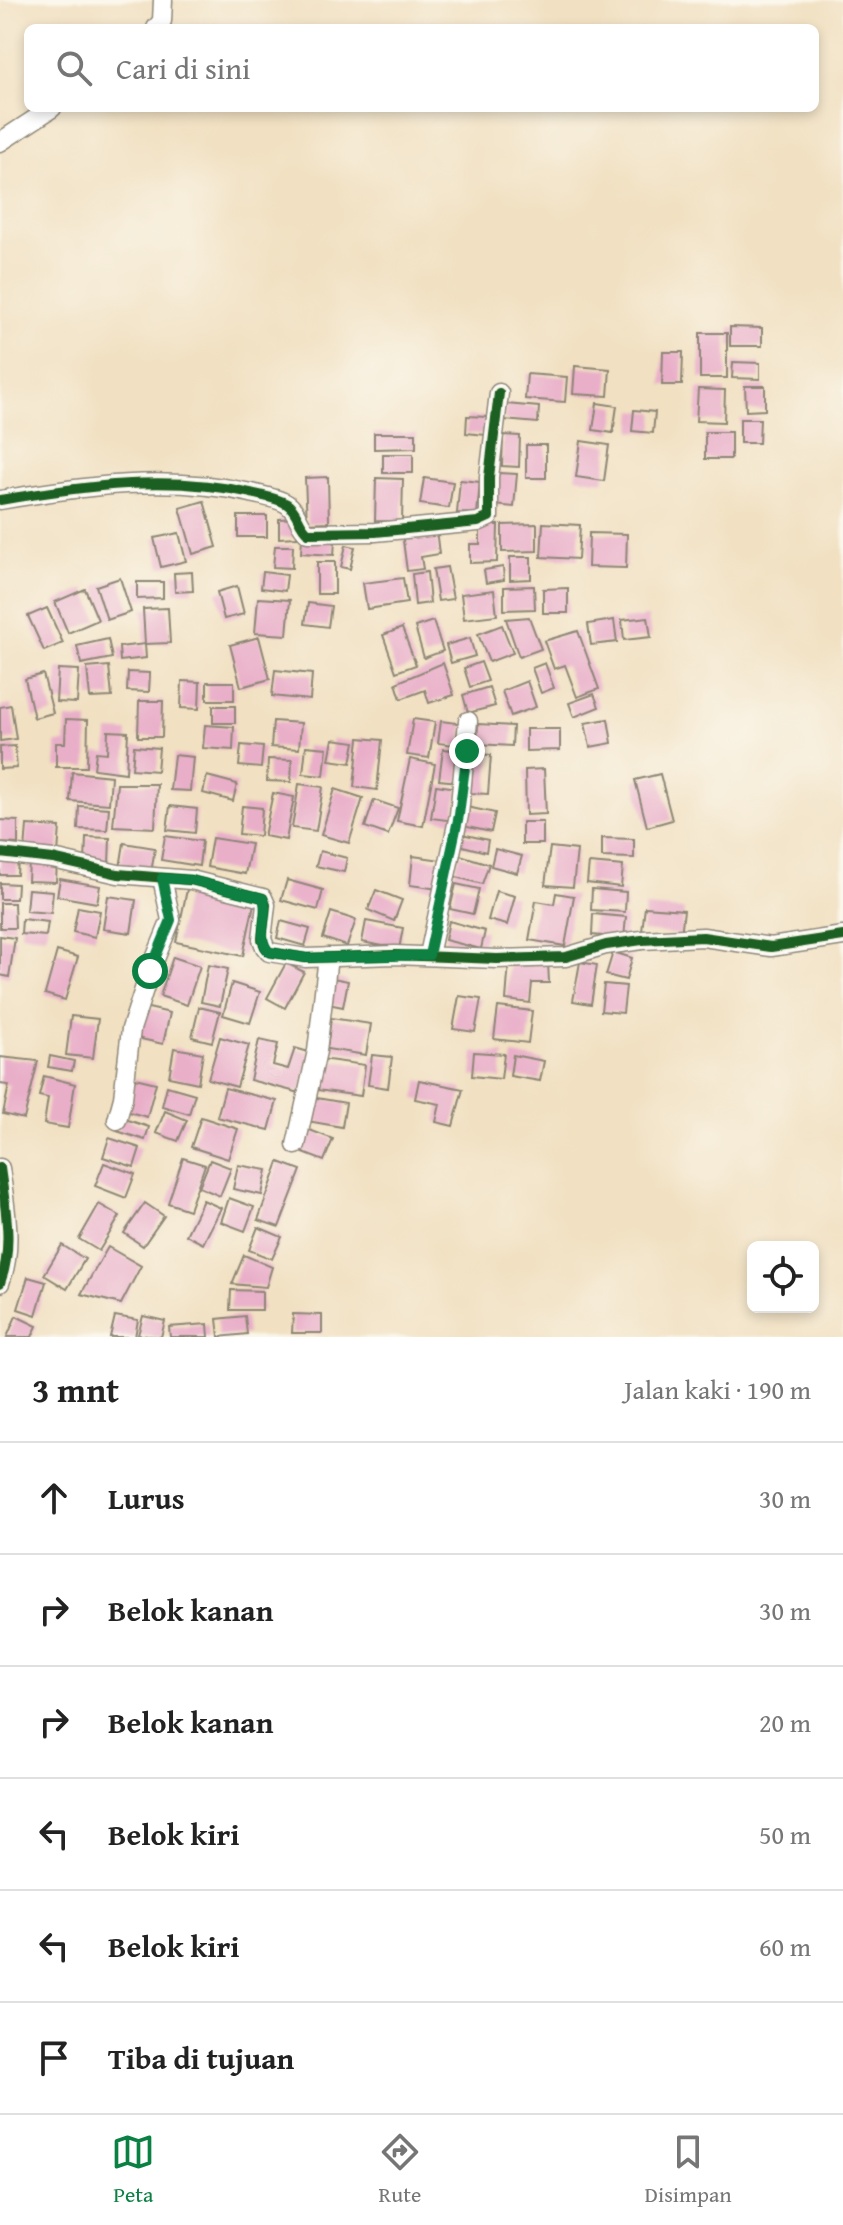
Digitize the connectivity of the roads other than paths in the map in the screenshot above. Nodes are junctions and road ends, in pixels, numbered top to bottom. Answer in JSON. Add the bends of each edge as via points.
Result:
{"nodes":[{"id":1,"x":163,"y":0,"type":"edge"},
{"id":2,"x":159,"y":24,"type":"edge"},
{"id":3,"x":46,"y":112,"type":"edge"},
{"id":4,"x":0,"y":142,"type":"edge"},
{"id":5,"x":499,"y":393,"type":"dead end"},
{"id":6,"x":0,"y":500,"type":"edge"},
{"id":7,"x":468,"y":721,"type":"dead end"},
{"id":8,"x":0,"y":853,"type":"edge"},
{"id":9,"x":162,"y":878,"type":"junction"},
{"id":10,"x":843,"y":936,"type":"edge"},
{"id":11,"x":429,"y":955,"type":"junction"},
{"id":12,"x":328,"y":957,"type":"junction"},
{"id":13,"x":117,"y":1120,"type":"dead end"},
{"id":14,"x":296,"y":1145,"type":"dead end"},
{"id":15,"x":0,"y":1168,"type":"edge"},
{"id":16,"x":0,"y":1283,"type":"edge"}],
"edges":[{"from":1,"to":2,"type":"street"},
{"from":3,"to":4,"type":"street"},
{"from":5,"to":6,"type":"street","via":[[489,517],[478,522],[308,533],[287,503],[198,483],[127,484]]},
{"from":7,"to":11,"type":"street","via":[[459,815]]},
{"from":8,"to":9,"type":"street"},
{"from":9,"to":12,"type":"street","via":[[263,898],[262,939],[269,952]]},
{"from":9,"to":13,"type":"street","via":[[171,920],[131,1029]]},
{"from":10,"to":11,"type":"street","via":[[771,947],[703,937],[642,940],[566,957]]},
{"from":11,"to":12,"type":"street"},
{"from":12,"to":14,"type":"street","via":[[317,1051]]},
{"from":15,"to":16,"type":"street","via":[[8,1229]]}]}
